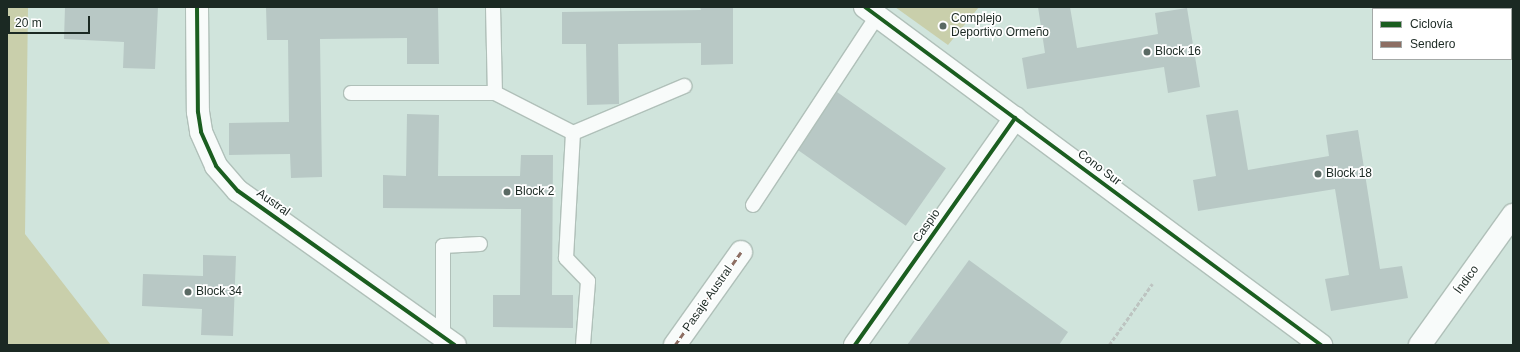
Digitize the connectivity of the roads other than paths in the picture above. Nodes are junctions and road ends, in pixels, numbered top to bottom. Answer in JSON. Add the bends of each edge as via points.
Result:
{"nodes":[{"id":1,"x":197,"y":7,"type":"edge"},
{"id":2,"x":494,"y":7,"type":"edge"},
{"id":3,"x":871,"y":11,"type":"edge"},
{"id":4,"x":684,"y":86,"type":"dead end"},
{"id":5,"x":351,"y":93,"type":"dead end"},
{"id":6,"x":495,"y":93,"type":"junction"},
{"id":7,"x":1015,"y":118,"type":"junction"},
{"id":8,"x":573,"y":133,"type":"junction"},
{"id":9,"x":753,"y":205,"type":"dead end"},
{"id":10,"x":1513,"y":215,"type":"edge"},
{"id":11,"x":480,"y":244,"type":"dead end"},
{"id":12,"x":741,"y":252,"type":"dead end"},
{"id":13,"x":449,"y":341,"type":"edge"},
{"id":14,"x":583,"y":345,"type":"edge"},
{"id":15,"x":675,"y":345,"type":"edge"},
{"id":16,"x":855,"y":345,"type":"edge"},
{"id":17,"x":1321,"y":345,"type":"edge"},
{"id":18,"x":1420,"y":345,"type":"edge"}],
"edges":[{"from":1,"to":13,"type":"street","name":"Austral","via":[[198,112],[201,132],[216,166],[238,191]]},
{"from":2,"to":6,"type":"lane"},
{"from":3,"to":7,"type":"street","name":"Cono Sur"},
{"from":3,"to":9,"type":"lane"},
{"from":4,"to":8,"type":"lane"},
{"from":5,"to":6,"type":"lane"},
{"from":6,"to":8,"type":"lane"},
{"from":7,"to":16,"type":"street","name":"Caspio"},
{"from":7,"to":17,"type":"street","name":"Cono Sur"},
{"from":8,"to":14,"type":"lane","via":[[566,258],[588,281]]},
{"from":10,"to":18,"type":"street","name":"Índico"},
{"from":11,"to":13,"type":"lane","via":[[443,246]]},
{"from":12,"to":15,"type":"street","name":"Pasaje Austral"}]}
